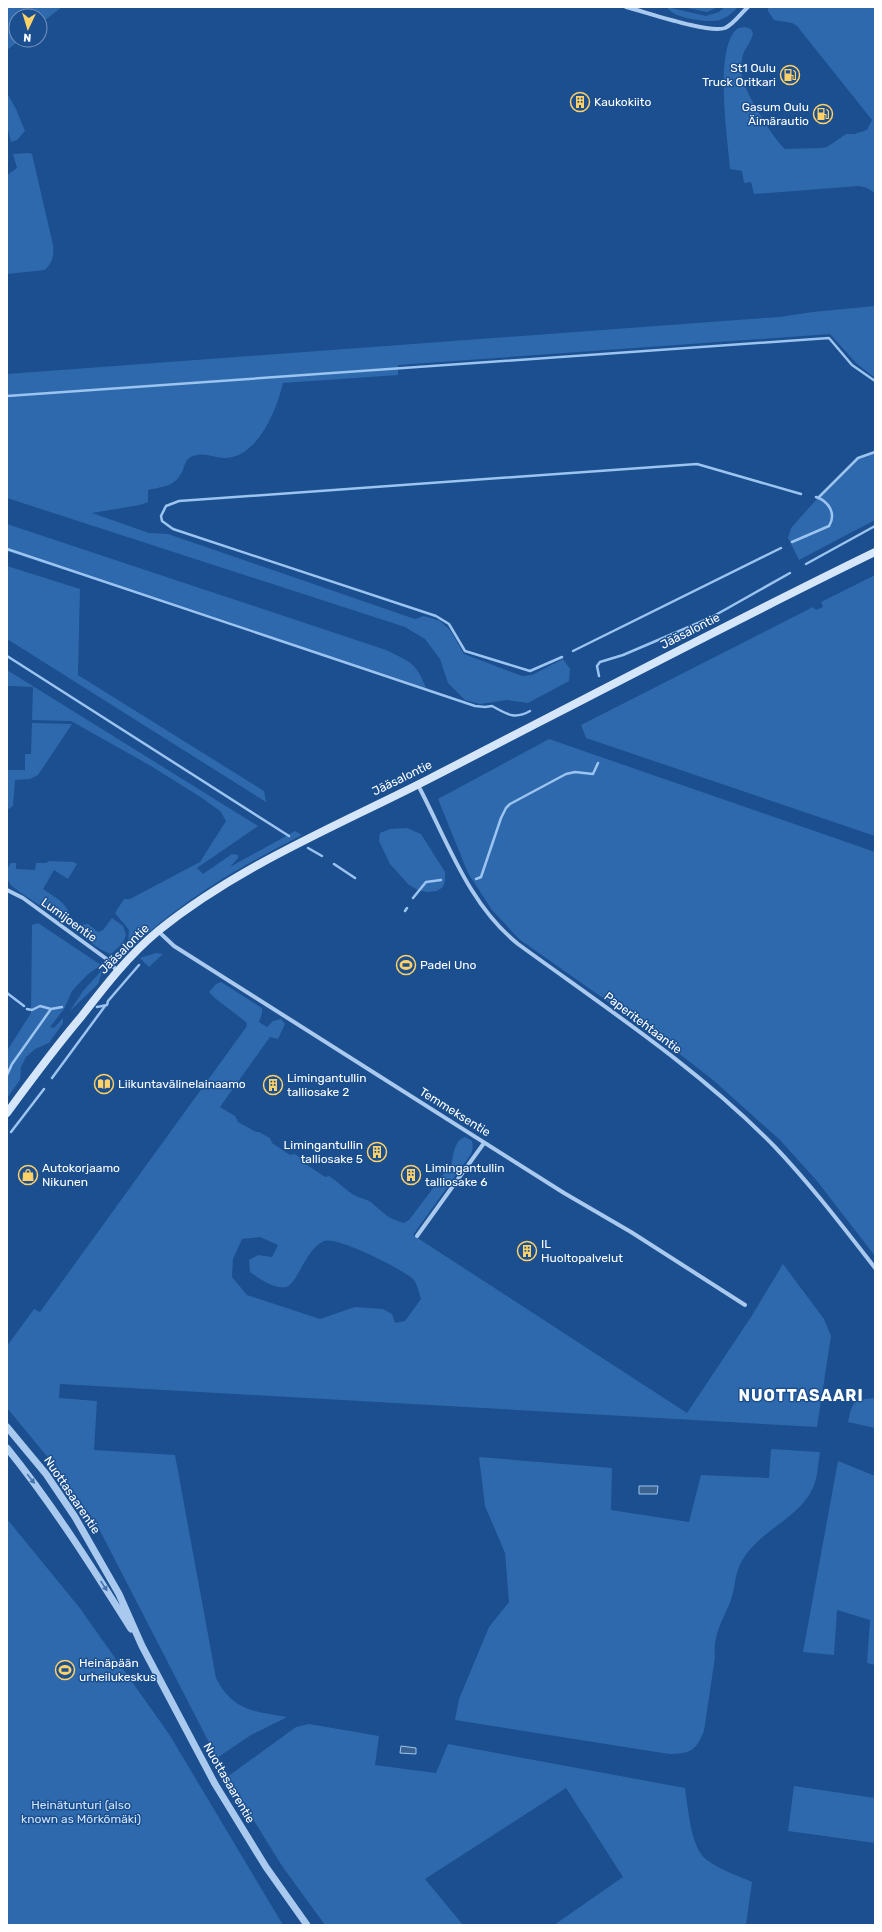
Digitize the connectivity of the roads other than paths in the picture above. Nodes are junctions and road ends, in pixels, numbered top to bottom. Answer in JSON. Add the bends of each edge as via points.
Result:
{"nodes":[{"id":1,"x":626,"y":7,"type":"edge"},
{"id":2,"x":748,"y":7,"type":"edge"},
{"id":3,"x":875,"y":552,"type":"edge"},
{"id":4,"x":418,"y":784,"type":"junction"},
{"id":5,"x":7,"y":890,"type":"edge"},
{"id":6,"x":158,"y":931,"type":"junction"},
{"id":7,"x":117,"y":971,"type":"junction"},
{"id":8,"x":7,"y":1113,"type":"edge"},
{"id":9,"x":484,"y":1142,"type":"junction"},
{"id":10,"x":418,"y":1236,"type":"dead end"},
{"id":11,"x":875,"y":1268,"type":"edge"},
{"id":12,"x":745,"y":1304,"type":"dead end"},
{"id":13,"x":7,"y":1427,"type":"edge"},
{"id":14,"x":7,"y":1448,"type":"edge"},
{"id":15,"x":142,"y":1646,"type":"junction"},
{"id":16,"x":307,"y":1925,"type":"edge"}],
"edges":[{"from":1,"to":2,"type":"street","via":[[712,29],[725,28]]},
{"from":3,"to":4,"type":"main road","name":"Jääsalontie"},
{"from":4,"to":6,"type":"main road","name":"Jääsalontie","via":[[309,836],[255,866],[209,893]]},
{"from":4,"to":11,"type":"street","name":"Paperitehtaantie","via":[[462,875],[482,907],[499,926],[518,944],[651,1040],[708,1086],[774,1146],[811,1186]]},
{"from":5,"to":7,"type":"street","name":"Lumijoentie","via":[[23,898],[108,960]]},
{"from":6,"to":7,"type":"main road","name":"Jääsalontie"},
{"from":6,"to":9,"type":"street","name":"Temmeksentie","via":[[174,946]]},
{"from":7,"to":8,"type":"main road","name":"Jääsalontie"},
{"from":9,"to":10,"type":"street"},
{"from":9,"to":12,"type":"street","name":"Temmeksentie"},
{"from":13,"to":15,"type":"street","name":"Nuottasaarentie","via":[[46,1474],[75,1517],[113,1582]]},
{"from":14,"to":15,"type":"street","name":"Nuottasaarentie","one_way":true,"via":[[36,1484]]},
{"from":15,"to":16,"type":"street","name":"Nuottasaarentie","via":[[223,1797]]}]}
